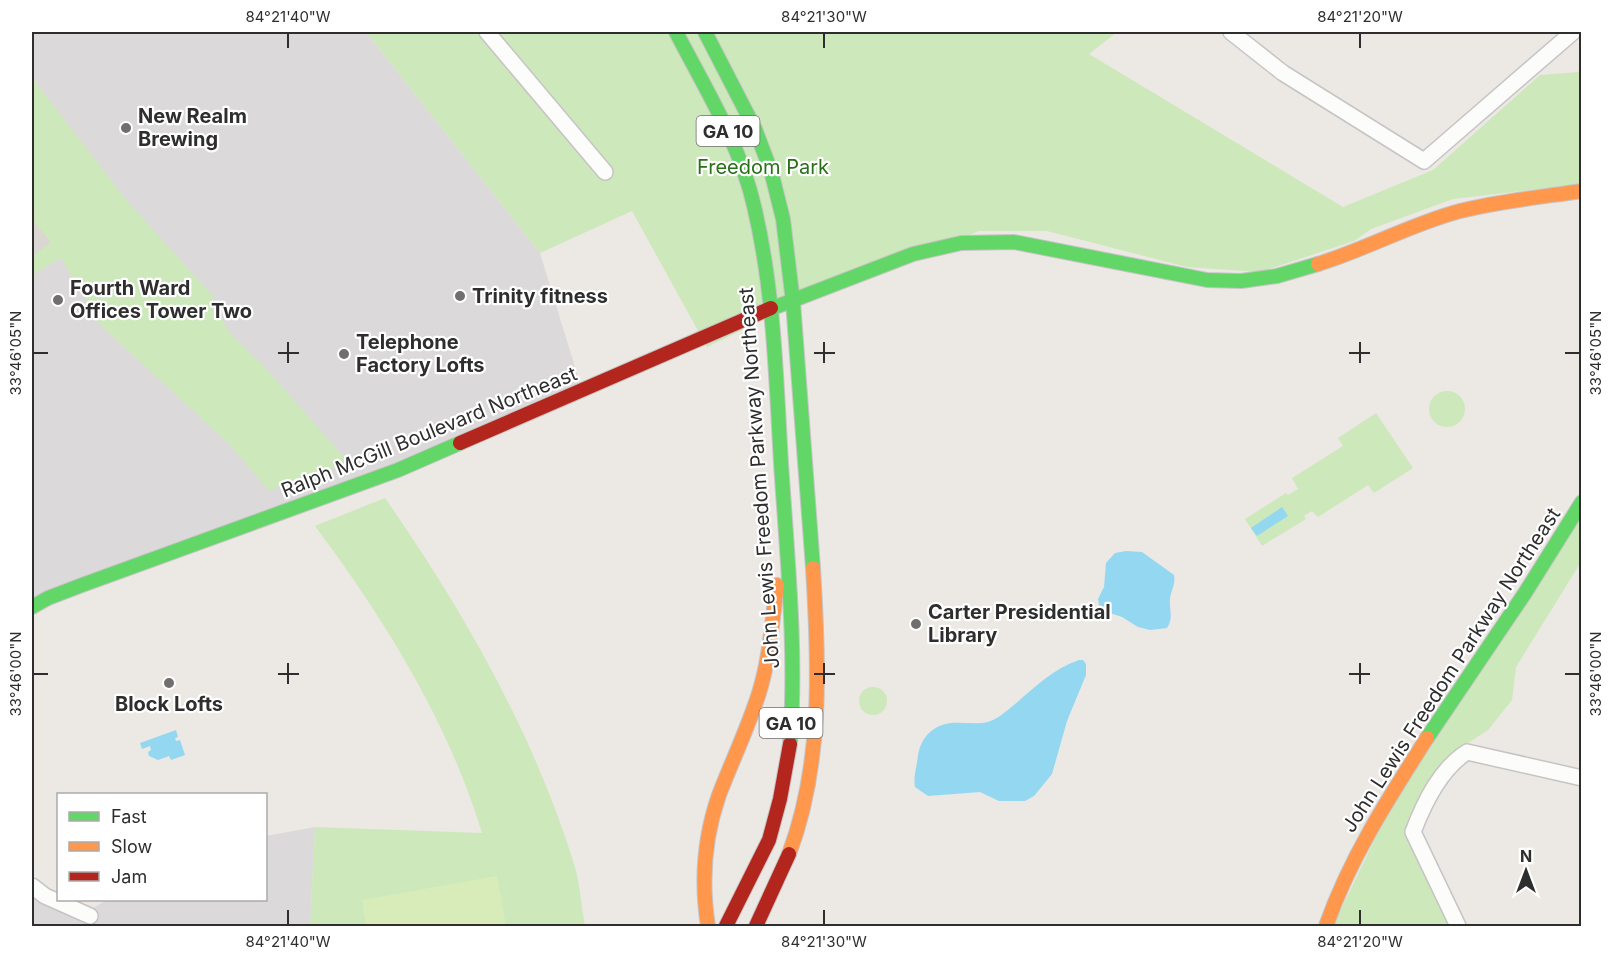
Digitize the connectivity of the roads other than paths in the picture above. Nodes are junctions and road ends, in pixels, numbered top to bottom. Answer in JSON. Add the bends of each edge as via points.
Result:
{"nodes":[{"id":1,"x":487,"y":32,"type":"edge"},
{"id":2,"x":676,"y":32,"type":"edge"},
{"id":3,"x":705,"y":32,"type":"edge"},
{"id":4,"x":1231,"y":32,"type":"edge"},
{"id":5,"x":1573,"y":32,"type":"edge"},
{"id":6,"x":604,"y":172,"type":"dead end"},
{"id":7,"x":1581,"y":191,"type":"edge"},
{"id":8,"x":1581,"y":198,"type":"edge"},
{"id":9,"x":1522,"y":199,"type":"junction"},
{"id":10,"x":794,"y":301,"type":"junction"},
{"id":11,"x":771,"y":308,"type":"junction"},
{"id":12,"x":1581,"y":502,"type":"edge"},
{"id":13,"x":784,"y":530,"type":"junction"},
{"id":14,"x":32,"y":607,"type":"edge"},
{"id":15,"x":1581,"y":778,"type":"edge"},
{"id":16,"x":32,"y":886,"type":"edge"},
{"id":17,"x":90,"y":916,"type":"dead end"},
{"id":18,"x":708,"y":927,"type":"edge"},
{"id":19,"x":726,"y":927,"type":"edge"},
{"id":20,"x":756,"y":927,"type":"edge"},
{"id":21,"x":1326,"y":927,"type":"edge"},
{"id":22,"x":1458,"y":927,"type":"edge"}],
"edges":[{"from":1,"to":6,"type":"street"},
{"from":2,"to":11,"type":"main road","name":"John Lewis Freedom Parkway Northeast","number":"GA 10","via":[[746,175]]},
{"from":3,"to":10,"type":"main road","number":"GA 10","via":[[752,120],[777,191]]},
{"from":4,"to":5,"type":"street","via":[[1283,73],[1425,161]]},
{"from":7,"to":9,"type":"main road"},
{"from":8,"to":9,"type":"main road"},
{"from":9,"to":10,"type":"main road","via":[[1460,211],[1350,254],[1277,276],[1207,280],[1014,242],[960,243],[913,254]]},
{"from":10,"to":11,"type":"main road","name":"Ralph McGill Boulevard Northeast"},
{"from":10,"to":20,"type":"main road","number":"GA 10","via":[[816,619],[816,718],[806,797],[774,893]]},
{"from":11,"to":13,"type":"main road","name":"John Lewis Freedom Parkway Northeast","number":"GA 10"},
{"from":11,"to":14,"type":"main road","name":"Ralph McGill Boulevard Northeast","via":[[398,470],[82,585]]},
{"from":12,"to":21,"type":"main road","name":"John Lewis Freedom Parkway Northeast","via":[[1390,795],[1355,856]]},
{"from":13,"to":18,"type":"main road","via":[[764,675],[718,798],[706,847],[704,896]]},
{"from":13,"to":19,"type":"main road","name":"John Lewis Freedom Parkway Northeast","number":"GA 10","via":[[793,665],[789,753],[769,840]]},
{"from":15,"to":22,"type":"street","via":[[1467,752],[1434,787],[1413,832]]},
{"from":16,"to":17,"type":"street"}]}
